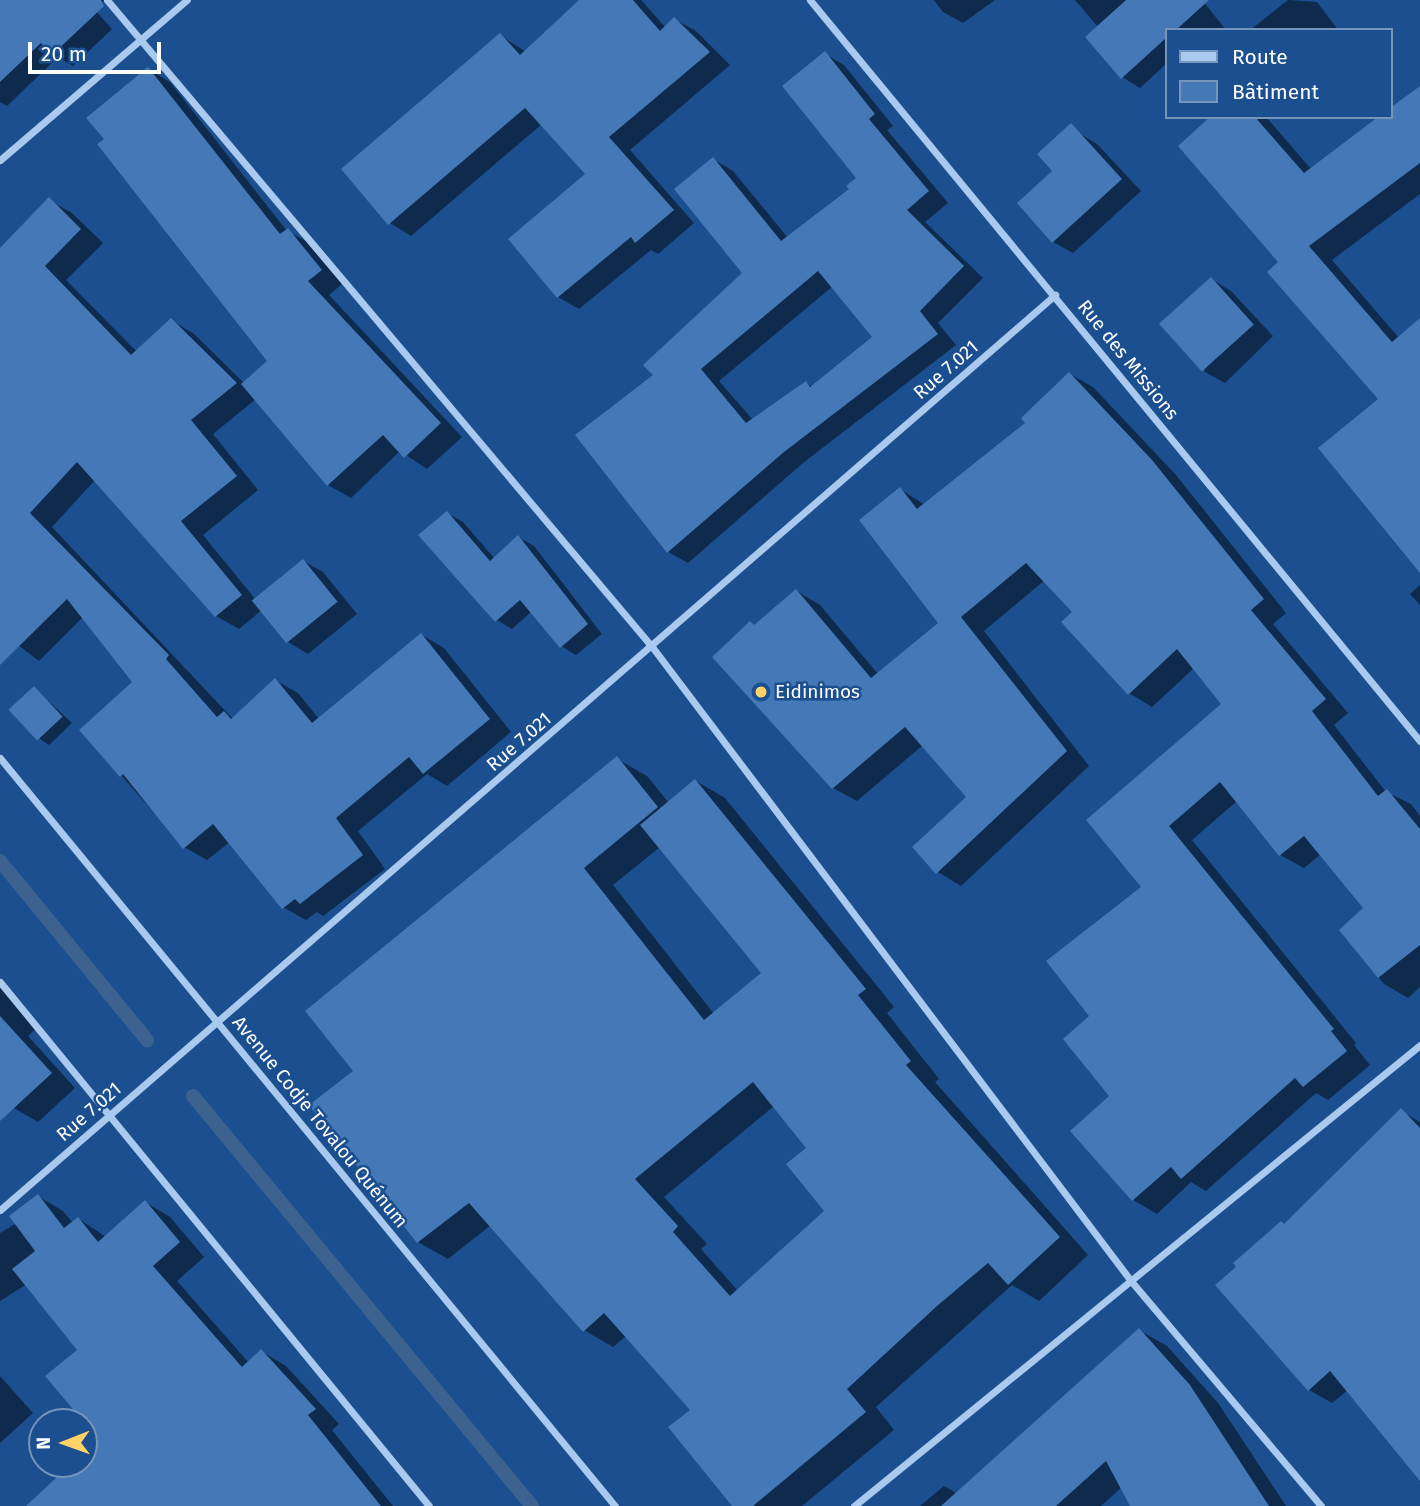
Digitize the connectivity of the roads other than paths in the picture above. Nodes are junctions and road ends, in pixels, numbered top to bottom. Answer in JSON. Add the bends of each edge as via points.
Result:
{"nodes":[{"id":1,"x":107,"y":0,"type":"edge"},
{"id":2,"x":187,"y":0,"type":"edge"},
{"id":3,"x":810,"y":0,"type":"edge"},
{"id":4,"x":140,"y":37,"type":"junction"},
{"id":5,"x":0,"y":160,"type":"edge"},
{"id":6,"x":1055,"y":295,"type":"junction"},
{"id":7,"x":653,"y":648,"type":"junction"},
{"id":8,"x":1420,"y":741,"type":"edge"},
{"id":9,"x":0,"y":758,"type":"edge"},
{"id":10,"x":0,"y":982,"type":"edge"},
{"id":11,"x":217,"y":1022,"type":"junction"},
{"id":12,"x":1420,"y":1045,"type":"edge"},
{"id":13,"x":109,"y":1116,"type":"junction"},
{"id":14,"x":0,"y":1210,"type":"edge"},
{"id":15,"x":1131,"y":1281,"type":"junction"},
{"id":16,"x":429,"y":1506,"type":"edge"},
{"id":17,"x":615,"y":1506,"type":"edge"},
{"id":18,"x":854,"y":1506,"type":"edge"},
{"id":19,"x":1321,"y":1506,"type":"edge"}],
"edges":[{"from":1,"to":4,"type":"street"},
{"from":2,"to":4,"type":"street"},
{"from":3,"to":6,"type":"street","name":"Rue des Missions"},
{"from":4,"to":5,"type":"street"},
{"from":4,"to":7,"type":"street"},
{"from":6,"to":7,"type":"street","name":"Rue 7.021"},
{"from":6,"to":8,"type":"street","name":"Rue des Missions"},
{"from":7,"to":11,"type":"street","name":"Rue 7.021"},
{"from":7,"to":15,"type":"street"},
{"from":9,"to":11,"type":"street","name":"Avenue Codje Tovalou Quénum"},
{"from":10,"to":13,"type":"street"},
{"from":11,"to":13,"type":"street","name":"Rue 7.021"},
{"from":11,"to":17,"type":"street","name":"Avenue Codje Tovalou Quénum"},
{"from":12,"to":15,"type":"street"},
{"from":13,"to":14,"type":"street","name":"Rue 7.021"},
{"from":13,"to":16,"type":"street"},
{"from":15,"to":18,"type":"street"},
{"from":15,"to":19,"type":"street"}]}
